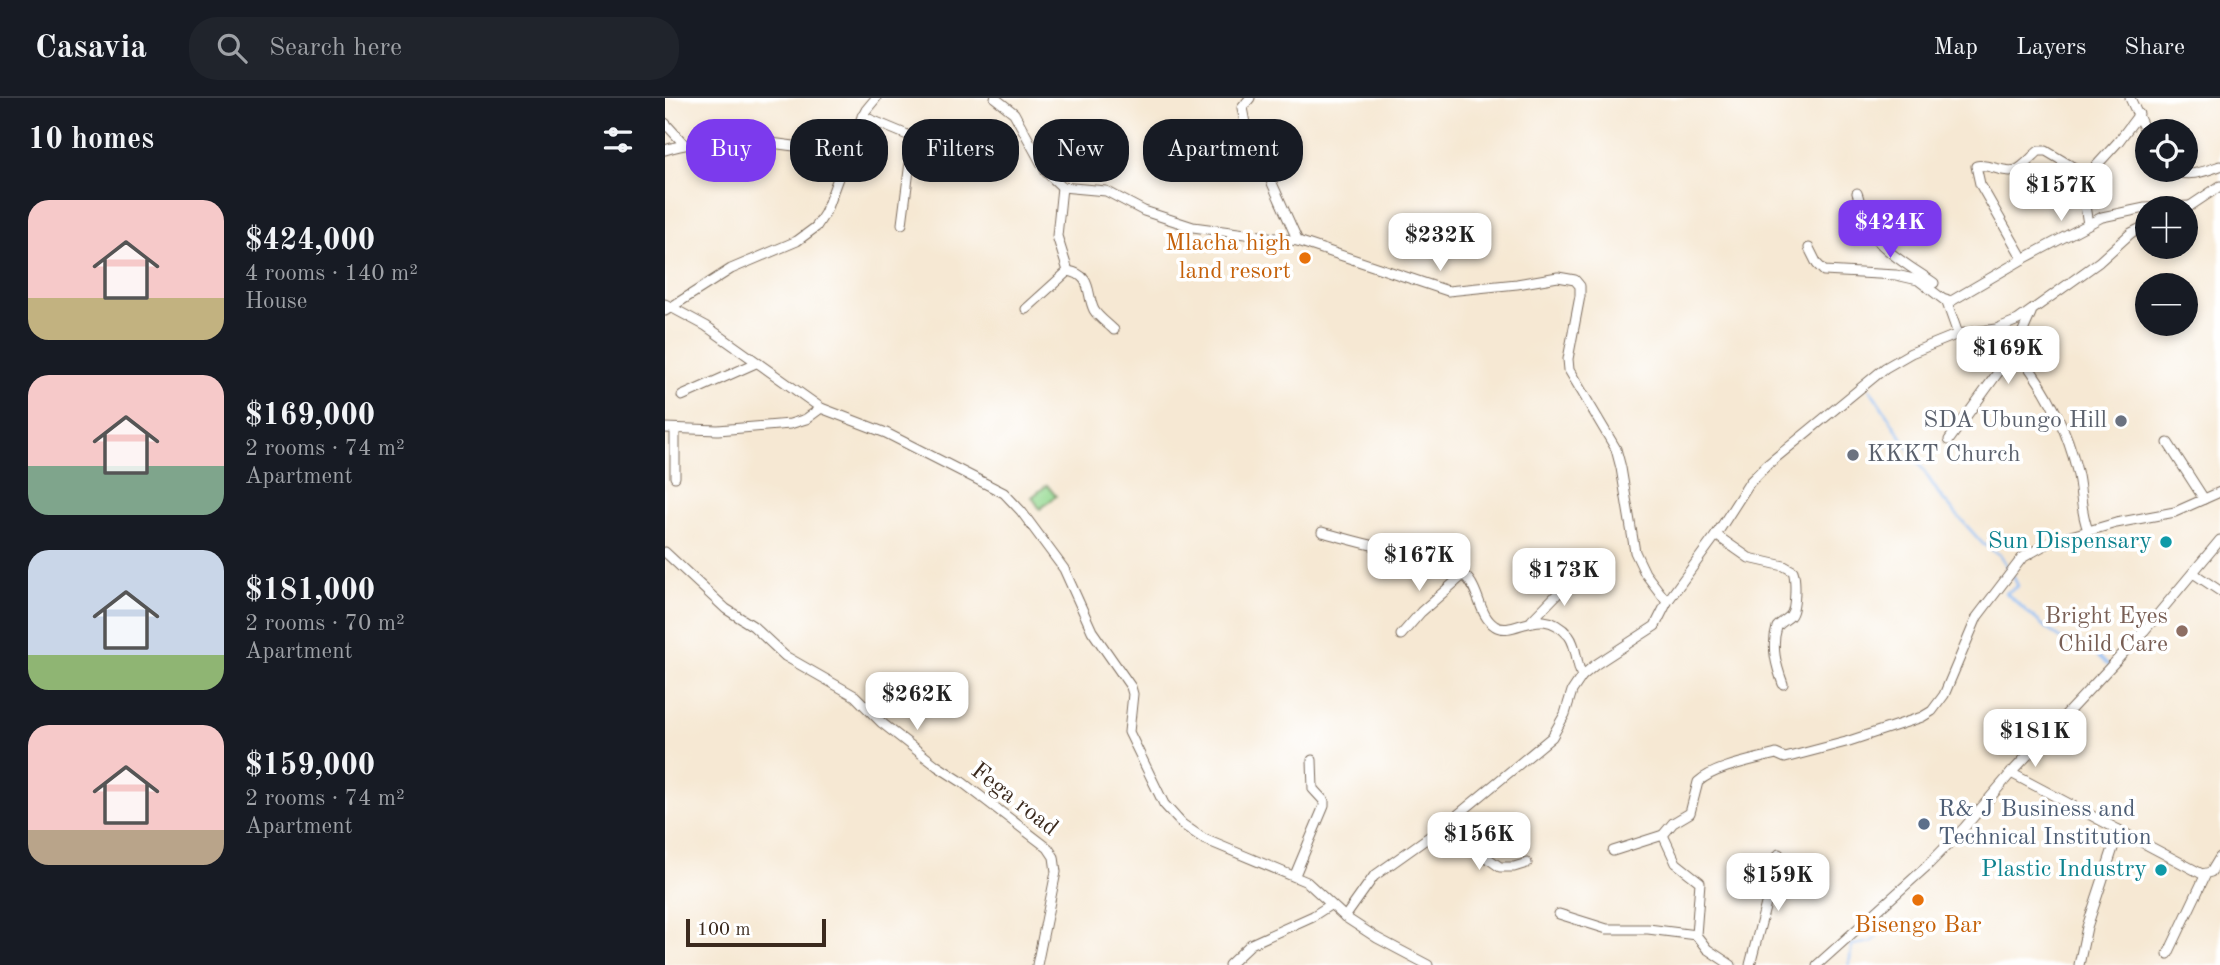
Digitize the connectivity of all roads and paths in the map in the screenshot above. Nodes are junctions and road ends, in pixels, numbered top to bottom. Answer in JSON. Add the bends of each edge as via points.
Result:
{"nodes":[{"id":1,"x":876,"y":98,"type":"edge"},
{"id":2,"x":995,"y":98,"type":"edge"},
{"id":3,"x":1250,"y":98,"type":"edge"},
{"id":4,"x":2130,"y":98,"type":"edge"},
{"id":5,"x":2139,"y":114,"type":"junction"},
{"id":6,"x":862,"y":116,"type":"junction"},
{"id":7,"x":861,"y":119,"type":"edge"},
{"id":8,"x":2141,"y":119,"type":"edge"},
{"id":9,"x":665,"y":123,"type":"edge"},
{"id":10,"x":902,"y":134,"type":"edge"},
{"id":11,"x":684,"y":144,"type":"junction"},
{"id":12,"x":790,"y":144,"type":"edge"},
{"id":13,"x":665,"y":150,"type":"edge"},
{"id":14,"x":2220,"y":166,"type":"edge"},
{"id":15,"x":2198,"y":174,"type":"edge"},
{"id":16,"x":2085,"y":177,"type":"junction"},
{"id":17,"x":836,"y":182,"type":"edge"},
{"id":18,"x":907,"y":182,"type":"edge"},
{"id":19,"x":2220,"y":186,"type":"edge"},
{"id":20,"x":1062,"y":187,"type":"junction"},
{"id":21,"x":1857,"y":193,"type":"dead end"},
{"id":22,"x":2198,"y":200,"type":"edge"},
{"id":23,"x":2135,"y":209,"type":"edge"},
{"id":24,"x":902,"y":224,"type":"dead end"},
{"id":25,"x":2088,"y":224,"type":"junction"},
{"id":26,"x":2135,"y":231,"type":"edge"},
{"id":27,"x":1298,"y":241,"type":"junction"},
{"id":28,"x":1809,"y":247,"type":"dead end"},
{"id":29,"x":2023,"y":259,"type":"junction"},
{"id":30,"x":1068,"y":271,"type":"junction"},
{"id":31,"x":1948,"y":303,"type":"junction"},
{"id":32,"x":667,"y":307,"type":"edge"},
{"id":33,"x":1026,"y":309,"type":"dead end"},
{"id":34,"x":2031,"y":313,"type":"junction"},
{"id":35,"x":1114,"y":330,"type":"dead end"},
{"id":36,"x":1958,"y":334,"type":"junction"},
{"id":37,"x":2015,"y":349,"type":"junction"},
{"id":38,"x":756,"y":363,"type":"junction"},
{"id":39,"x":682,"y":396,"type":"dead end"},
{"id":40,"x":821,"y":408,"type":"junction"},
{"id":41,"x":670,"y":429,"type":"edge"},
{"id":42,"x":1949,"y":440,"type":"dead end"},
{"id":43,"x":2168,"y":443,"type":"dead end"},
{"id":44,"x":675,"y":477,"type":"dead end"},
{"id":45,"x":2220,"y":492,"type":"edge"},
{"id":46,"x":2204,"y":499,"type":"junction"},
{"id":47,"x":2088,"y":530,"type":"junction"},
{"id":48,"x":1322,"y":533,"type":"dead end"},
{"id":49,"x":1716,"y":535,"type":"junction"},
{"id":50,"x":2220,"y":540,"type":"edge"},
{"id":51,"x":665,"y":552,"type":"edge"},
{"id":52,"x":2193,"y":573,"type":"junction"},
{"id":53,"x":1463,"y":575,"type":"junction"},
{"id":54,"x":1576,"y":576,"type":"dead end"},
{"id":55,"x":2220,"y":591,"type":"edge"},
{"id":56,"x":1667,"y":602,"type":"junction"},
{"id":57,"x":1532,"y":620,"type":"junction"},
{"id":58,"x":1401,"y":635,"type":"dead end"},
{"id":59,"x":1582,"y":676,"type":"junction"},
{"id":60,"x":1783,"y":684,"type":"dead end"},
{"id":61,"x":1312,"y":760,"type":"dead end"},
{"id":62,"x":2011,"y":773,"type":"junction"},
{"id":63,"x":1443,"y":827,"type":"junction"},
{"id":64,"x":2119,"y":830,"type":"junction"},
{"id":65,"x":1663,"y":835,"type":"junction"},
{"id":66,"x":1613,"y":851,"type":"dead end"},
{"id":67,"x":1779,"y":855,"type":"dead end"},
{"id":68,"x":2220,"y":857,"type":"edge"},
{"id":69,"x":1527,"y":863,"type":"dead end"},
{"id":70,"x":2206,"y":874,"type":"junction"},
{"id":71,"x":1295,"y":875,"type":"junction"},
{"id":72,"x":1330,"y":905,"type":"junction"},
{"id":73,"x":1559,"y":914,"type":"dead end"},
{"id":74,"x":1345,"y":916,"type":"junction"},
{"id":75,"x":1696,"y":935,"type":"junction"},
{"id":76,"x":2168,"y":954,"type":"dead end"},
{"id":77,"x":1037,"y":965,"type":"edge"},
{"id":78,"x":1229,"y":965,"type":"edge"},
{"id":79,"x":1428,"y":965,"type":"edge"},
{"id":80,"x":1731,"y":965,"type":"edge"},
{"id":81,"x":1750,"y":965,"type":"edge"},
{"id":82,"x":1817,"y":965,"type":"edge"},
{"id":83,"x":2079,"y":965,"type":"edge"}],
"edges":[{"from":1,"to":6,"type":"street"},
{"from":2,"to":20,"type":"street","via":[[1014,113],[1046,172]]},
{"from":3,"to":27,"type":"street","via":[[1243,108],[1245,123]]},
{"from":4,"to":5,"type":"street"},
{"from":5,"to":8,"type":"street"},
{"from":5,"to":16,"type":"street"},
{"from":6,"to":7,"type":"street"},
{"from":6,"to":10,"type":"street"},
{"from":9,"to":11,"type":"street"},
{"from":11,"to":12,"type":"street"},
{"from":11,"to":13,"type":"street"},
{"from":14,"to":15,"type":"street"},
{"from":16,"to":25,"type":"street"},
{"from":16,"to":29,"type":"street","via":[[2042,150],[2017,170],[1976,166],[1980,184]]},
{"from":17,"to":32,"type":"street","via":[[816,227]]},
{"from":18,"to":24,"type":"street"},
{"from":19,"to":22,"type":"street"},
{"from":20,"to":27,"type":"street","via":[[1106,191],[1144,211],[1193,227]]},
{"from":20,"to":30,"type":"street","via":[[1058,236]]},
{"from":21,"to":31,"type":"street","via":[[1864,221],[1874,236],[1934,284]]},
{"from":23,"to":25,"type":"street"},
{"from":25,"to":29,"type":"street"},
{"from":26,"to":34,"type":"street"},
{"from":27,"to":56,"type":"street","via":[[1448,291],[1558,277],[1575,280],[1580,296],[1569,370],[1616,449],[1635,552]]},
{"from":28,"to":31,"type":"street","via":[[1824,271],[1907,277],[1928,285]]},
{"from":29,"to":31,"type":"street"},
{"from":30,"to":33,"type":"street"},
{"from":30,"to":35,"type":"street","via":[[1085,281],[1094,309]]},
{"from":31,"to":36,"type":"street"},
{"from":32,"to":38,"type":"street","via":[[696,320]]},
{"from":34,"to":36,"type":"street","via":[[2005,326]]},
{"from":34,"to":37,"type":"street"},
{"from":36,"to":49,"type":"street","via":[[1885,368],[1838,406],[1750,482]]},
{"from":37,"to":42,"type":"street"},
{"from":37,"to":47,"type":"street","via":[[2039,379],[2060,422],[2077,472]]},
{"from":38,"to":39,"type":"street"},
{"from":38,"to":40,"type":"street"},
{"from":40,"to":41,"type":"street","via":[[790,424]]},
{"from":40,"to":71,"type":"street","via":[[886,433],[1012,499],[1069,577],[1092,631],[1131,687],[1129,732],[1164,804],[1204,839]]},
{"from":41,"to":44,"type":"street"},
{"from":43,"to":46,"type":"street"},
{"from":45,"to":46,"type":"street"},
{"from":46,"to":47,"type":"street","via":[[2175,512]]},
{"from":47,"to":65,"type":"street","via":[[2039,547],[2018,562],[1977,617],[1944,695],[1932,711],[1846,742],[1785,758],[1776,754],[1705,776],[1698,782],[1690,813],[1666,828]]},
{"from":48,"to":53,"type":"street","via":[[1425,556]]},
{"from":49,"to":56,"type":"street"},
{"from":49,"to":60,"type":"street","via":[[1749,558],[1793,571],[1793,610],[1777,627],[1773,644]]},
{"from":50,"to":52,"type":"street"},
{"from":51,"to":77,"type":"street","name":"Fega road","via":[[785,656],[855,696],[882,723],[1048,848],[1056,872]]},
{"from":52,"to":55,"type":"street"},
{"from":52,"to":62,"type":"street"},
{"from":53,"to":57,"type":"street","via":[[1498,628]]},
{"from":53,"to":58,"type":"street"},
{"from":54,"to":57,"type":"street"},
{"from":56,"to":59,"type":"street","via":[[1655,626]]},
{"from":57,"to":59,"type":"street","via":[[1567,634]]},
{"from":59,"to":63,"type":"street","via":[[1552,737]]},
{"from":61,"to":71,"type":"street","via":[[1313,789],[1324,806]]},
{"from":62,"to":64,"type":"street"},
{"from":62,"to":82,"type":"street","via":[[1926,867]]},
{"from":63,"to":69,"type":"street","via":[[1500,867]]},
{"from":63,"to":74,"type":"street","via":[[1374,877]]},
{"from":64,"to":70,"type":"street"},
{"from":64,"to":83,"type":"street"},
{"from":65,"to":66,"type":"street"},
{"from":65,"to":75,"type":"street","via":[[1676,863],[1700,882]]},
{"from":67,"to":81,"type":"street"},
{"from":68,"to":70,"type":"street"},
{"from":70,"to":76,"type":"street"},
{"from":71,"to":72,"type":"street","via":[[1315,887]]},
{"from":72,"to":74,"type":"street"},
{"from":72,"to":78,"type":"street","via":[[1251,944]]},
{"from":73,"to":75,"type":"street","via":[[1607,929]]},
{"from":74,"to":79,"type":"street"},
{"from":75,"to":80,"type":"street"}]}
